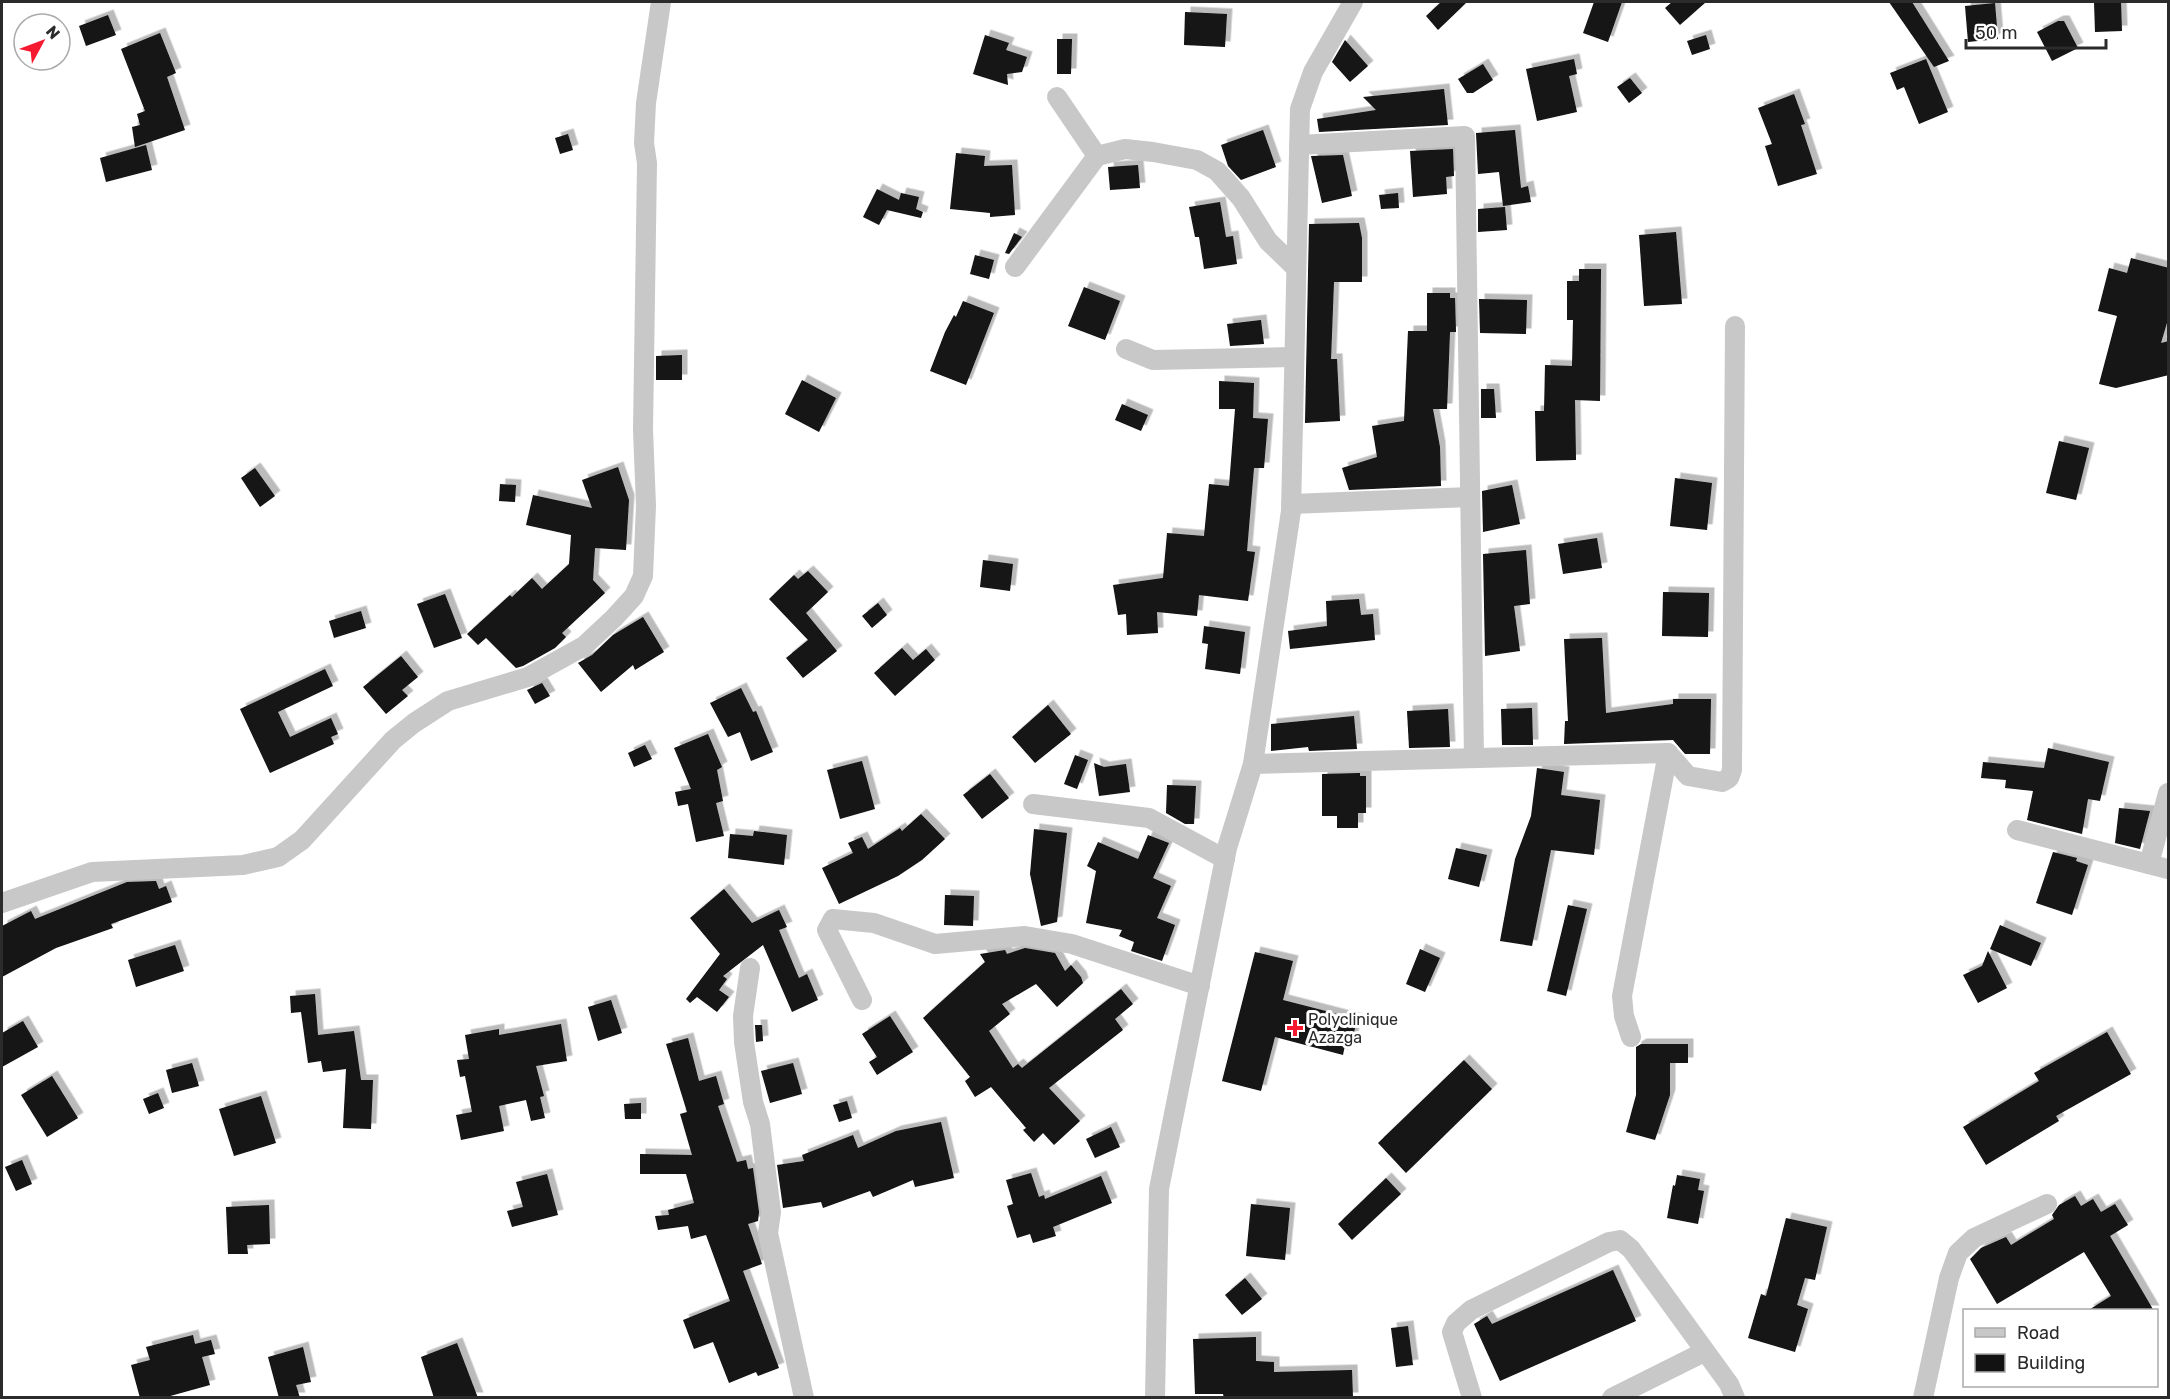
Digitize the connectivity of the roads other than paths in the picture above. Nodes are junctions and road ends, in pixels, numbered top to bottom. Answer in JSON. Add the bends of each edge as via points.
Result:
{"nodes":[{"id":1,"x":661,"y":2,"type":"edge"},
{"id":2,"x":1353,"y":2,"type":"edge"},
{"id":3,"x":1057,"y":97,"type":"dead end"},
{"id":4,"x":1299,"y":145,"type":"junction"},
{"id":5,"x":1097,"y":156,"type":"junction"},
{"id":6,"x":1015,"y":267,"type":"dead end"},
{"id":7,"x":1296,"y":268,"type":"junction"},
{"id":8,"x":1735,"y":326,"type":"dead end"},
{"id":9,"x":1126,"y":349,"type":"dead end"},
{"id":10,"x":1294,"y":357,"type":"junction"},
{"id":11,"x":1470,"y":496,"type":"junction"},
{"id":12,"x":1291,"y":504,"type":"junction"},
{"id":13,"x":1668,"y":753,"type":"junction"},
{"id":14,"x":1474,"y":758,"type":"junction"},
{"id":15,"x":1253,"y":764,"type":"junction"},
{"id":16,"x":2169,"y":793,"type":"edge"},
{"id":17,"x":1033,"y":804,"type":"dead end"},
{"id":18,"x":2017,"y":830,"type":"dead end"},
{"id":19,"x":1225,"y":859,"type":"junction"},
{"id":20,"x":2159,"y":867,"type":"edge"},
{"id":21,"x":2,"y":903,"type":"edge"},
{"id":22,"x":750,"y":968,"type":"dead end"},
{"id":23,"x":1200,"y":986,"type":"junction"},
{"id":24,"x":862,"y":1000,"type":"dead end"},
{"id":25,"x":1631,"y":1037,"type":"dead end"},
{"id":26,"x":2047,"y":1204,"type":"dead end"},
{"id":27,"x":1704,"y":1352,"type":"junction"},
{"id":28,"x":804,"y":1398,"type":"edge"},
{"id":29,"x":1155,"y":1398,"type":"edge"},
{"id":30,"x":1472,"y":1398,"type":"edge"},
{"id":31,"x":1612,"y":1398,"type":"edge"},
{"id":32,"x":1735,"y":1398,"type":"edge"},
{"id":33,"x":1923,"y":1398,"type":"edge"}],
"edges":[{"from":1,"to":21,"type":"street","via":[[644,143],[645,546],[643,576],[634,596],[584,646],[528,677],[448,701],[414,723],[393,740],[302,840],[278,857],[243,865],[92,872]]},
{"from":2,"to":4,"type":"street","via":[[1306,90],[1300,109]]},
{"from":3,"to":5,"type":"street"},
{"from":4,"to":7,"type":"street"},
{"from":4,"to":11,"type":"street","via":[[1465,136]]},
{"from":5,"to":6,"type":"street"},
{"from":5,"to":7,"type":"street","via":[[1125,149],[1153,152],[1197,160],[1217,171],[1241,198],[1268,241]]},
{"from":7,"to":10,"type":"street"},
{"from":8,"to":13,"type":"street","via":[[1732,770],[1722,782],[1688,776]]},
{"from":9,"to":10,"type":"street","via":[[1153,360]]},
{"from":10,"to":12,"type":"street"},
{"from":11,"to":12,"type":"street"},
{"from":11,"to":14,"type":"street"},
{"from":12,"to":15,"type":"street"},
{"from":13,"to":14,"type":"street"},
{"from":13,"to":25,"type":"street","via":[[1622,996]]},
{"from":14,"to":15,"type":"street"},
{"from":15,"to":19,"type":"street"},
{"from":16,"to":20,"type":"street"},
{"from":17,"to":19,"type":"street","via":[[1149,818]]},
{"from":18,"to":20,"type":"street"},
{"from":19,"to":23,"type":"street"},
{"from":22,"to":28,"type":"street","via":[[743,1016],[744,1042],[760,1124],[771,1212],[768,1233]]},
{"from":23,"to":24,"type":"street","via":[[1072,944],[1025,936],[934,944],[874,923],[833,919],[827,930]]},
{"from":23,"to":29,"type":"street","via":[[1159,1189]]},
{"from":26,"to":33,"type":"street","via":[[1974,1238],[1958,1253]]},
{"from":27,"to":30,"type":"street","via":[[1631,1249],[1620,1240],[1609,1242],[1471,1310],[1456,1323],[1452,1332]]},
{"from":27,"to":31,"type":"street"},
{"from":27,"to":32,"type":"street"}]}
